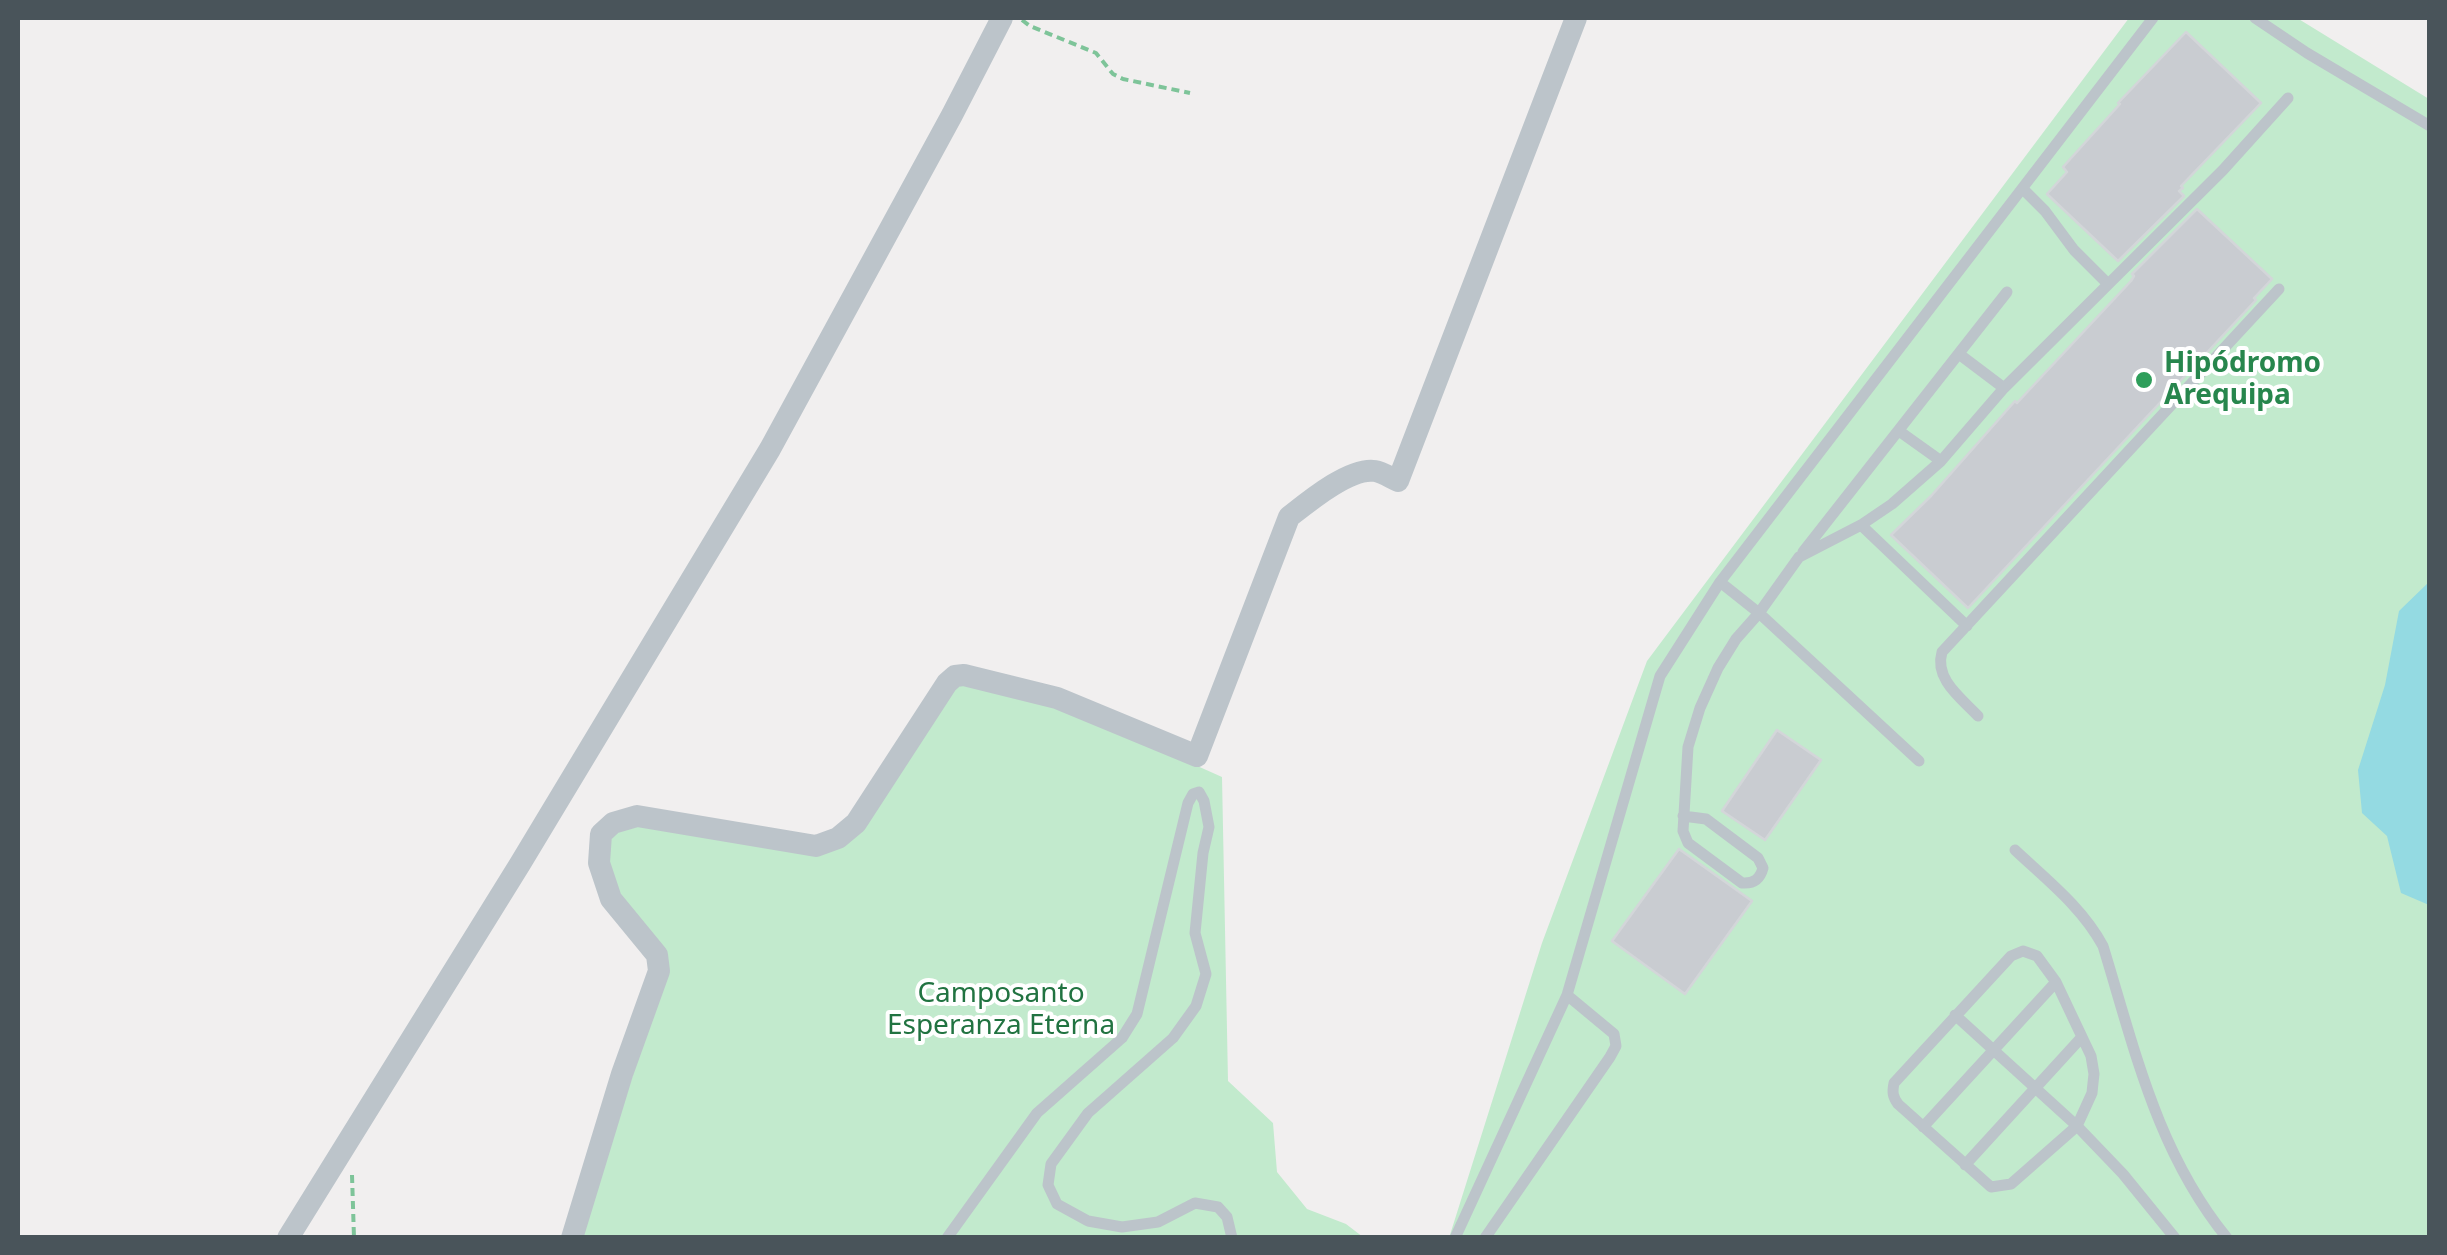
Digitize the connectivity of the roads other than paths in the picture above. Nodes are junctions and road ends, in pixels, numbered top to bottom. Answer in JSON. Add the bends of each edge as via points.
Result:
{"nodes":[{"id":1,"x":1002,"y":18,"type":"edge"},
{"id":2,"x":1576,"y":18,"type":"edge"},
{"id":3,"x":2153,"y":18,"type":"edge"},
{"id":4,"x":2255,"y":18,"type":"edge"},
{"id":5,"x":2288,"y":98,"type":"dead end"},
{"id":6,"x":2430,"y":126,"type":"edge"},
{"id":7,"x":2023,"y":189,"type":"junction"},
{"id":8,"x":2108,"y":284,"type":"junction"},
{"id":9,"x":2278,"y":289,"type":"dead end"},
{"id":10,"x":2008,"y":292,"type":"dead end"},
{"id":11,"x":1959,"y":354,"type":"junction"},
{"id":12,"x":2004,"y":388,"type":"junction"},
{"id":13,"x":1900,"y":430,"type":"junction"},
{"id":14,"x":1941,"y":461,"type":"junction"},
{"id":15,"x":1861,"y":525,"type":"junction"},
{"id":16,"x":1800,"y":557,"type":"junction"},
{"id":17,"x":1720,"y":582,"type":"junction"},
{"id":18,"x":1760,"y":613,"type":"junction"},
{"id":19,"x":1967,"y":626,"type":"junction"},
{"id":20,"x":1978,"y":716,"type":"dead end"},
{"id":21,"x":1919,"y":760,"type":"dead end"},
{"id":22,"x":1683,"y":816,"type":"junction"},
{"id":23,"x":2015,"y":850,"type":"dead end"},
{"id":24,"x":2056,"y":982,"type":"junction"},
{"id":25,"x":1567,"y":995,"type":"junction"},
{"id":26,"x":1955,"y":1015,"type":"junction"},
{"id":27,"x":2081,"y":1038,"type":"junction"},
{"id":28,"x":1994,"y":1050,"type":"junction"},
{"id":29,"x":2036,"y":1088,"type":"junction"},
{"id":30,"x":2077,"y":1126,"type":"junction"},
{"id":31,"x":1924,"y":1127,"type":"junction"},
{"id":32,"x":1966,"y":1166,"type":"junction"},
{"id":33,"x":288,"y":1238,"type":"edge"},
{"id":34,"x":572,"y":1238,"type":"edge"},
{"id":35,"x":946,"y":1238,"type":"edge"},
{"id":36,"x":1232,"y":1238,"type":"edge"},
{"id":37,"x":1455,"y":1238,"type":"edge"},
{"id":38,"x":1485,"y":1238,"type":"edge"},
{"id":39,"x":2176,"y":1238,"type":"edge"},
{"id":40,"x":2227,"y":1238,"type":"edge"}],
"edges":[{"from":1,"to":33,"type":"street","via":[[770,449]]},
{"from":2,"to":34,"type":"street","via":[[1398,481],[1372,470],[1348,477],[1289,517],[1197,756],[1057,698],[964,674],[947,682],[856,823],[838,838],[816,846],[637,816],[601,834],[599,863],[611,898],[657,955],[659,970]]},
{"from":3,"to":7,"type":"lane"},
{"from":4,"to":6,"type":"lane"},
{"from":5,"to":8,"type":"lane"},
{"from":7,"to":8,"type":"lane"},
{"from":7,"to":17,"type":"lane"},
{"from":8,"to":12,"type":"lane"},
{"from":9,"to":19,"type":"lane"},
{"from":10,"to":11,"type":"lane"},
{"from":11,"to":12,"type":"lane"},
{"from":11,"to":13,"type":"lane"},
{"from":12,"to":14,"type":"lane"},
{"from":13,"to":14,"type":"lane"},
{"from":13,"to":16,"type":"lane"},
{"from":14,"to":15,"type":"lane"},
{"from":15,"to":16,"type":"lane"},
{"from":15,"to":19,"type":"lane"},
{"from":16,"to":18,"type":"lane"},
{"from":17,"to":18,"type":"lane"},
{"from":17,"to":25,"type":"lane","via":[[1654,690]]},
{"from":18,"to":21,"type":"lane"},
{"from":18,"to":22,"type":"lane","via":[[1736,639],[1700,708],[1688,747]]},
{"from":19,"to":20,"type":"lane","via":[[1939,664],[1942,677]]},
{"from":22,"to":22,"type":"lane","via":[[1706,819],[1758,858],[1759,878],[1742,883],[1688,843]]},
{"from":23,"to":40,"type":"lane","via":[[2097,935],[2170,1149]]},
{"from":24,"to":26,"type":"lane","via":[[2037,956],[2016,952]]},
{"from":24,"to":27,"type":"lane"},
{"from":24,"to":28,"type":"lane"},
{"from":25,"to":37,"type":"lane"},
{"from":25,"to":38,"type":"lane","via":[[1614,1034],[1616,1046]]},
{"from":26,"to":28,"type":"lane"},
{"from":26,"to":31,"type":"lane","via":[[1892,1090]]},
{"from":27,"to":29,"type":"lane"},
{"from":27,"to":30,"type":"lane","via":[[2094,1074]]},
{"from":28,"to":29,"type":"lane"},
{"from":28,"to":31,"type":"lane"},
{"from":29,"to":30,"type":"lane"},
{"from":29,"to":32,"type":"lane"},
{"from":30,"to":32,"type":"lane","via":[[2011,1184],[1991,1187]]},
{"from":30,"to":39,"type":"lane"},
{"from":31,"to":32,"type":"lane"},
{"from":35,"to":36,"type":"lane","via":[[1037,1113],[1122,1038],[1137,1014],[1188,803],[1198,792],[1209,828],[1195,933],[1206,974],[1196,1006],[1174,1038],[1088,1113],[1051,1164],[1048,1185],[1057,1204],[1088,1221],[1122,1227],[1158,1222],[1195,1202],[1218,1206]]}]}
